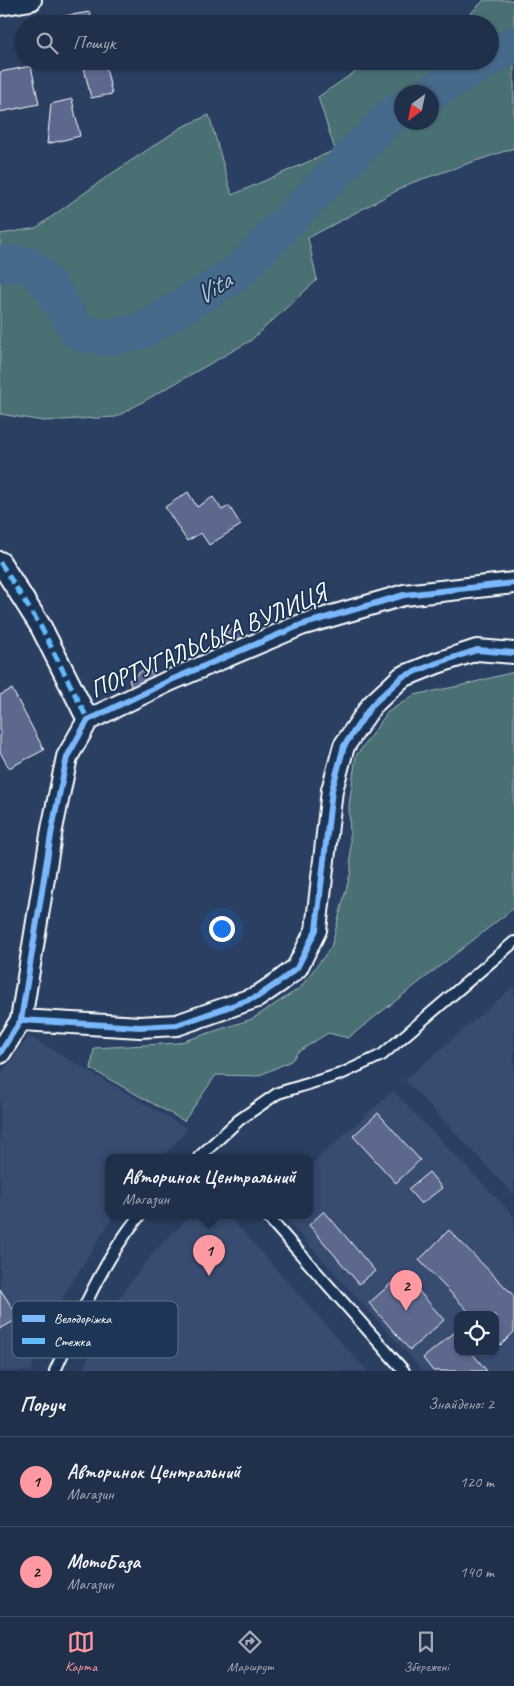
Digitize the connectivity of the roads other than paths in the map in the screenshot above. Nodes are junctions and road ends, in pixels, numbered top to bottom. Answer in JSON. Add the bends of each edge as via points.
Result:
{"nodes":[{"id":1,"x":31,"y":0,"type":"edge"},
{"id":2,"x":0,"y":5,"type":"edge"},
{"id":3,"x":0,"y":562,"type":"edge"},
{"id":4,"x":514,"y":583,"type":"edge"},
{"id":5,"x":514,"y":653,"type":"edge"},
{"id":6,"x":88,"y":720,"type":"junction"},
{"id":7,"x":514,"y":942,"type":"edge"},
{"id":8,"x":21,"y":1020,"type":"junction"},
{"id":9,"x":0,"y":1053,"type":"edge"},
{"id":10,"x":207,"y":1149,"type":"junction"},
{"id":11,"x":202,"y":1154,"type":"edge"},
{"id":12,"x":212,"y":1154,"type":"edge"},
{"id":13,"x":137,"y":1219,"type":"edge"},
{"id":14,"x":270,"y":1219,"type":"edge"},
{"id":15,"x":87,"y":1301,"type":"edge"},
{"id":16,"x":60,"y":1358,"type":"edge"},
{"id":17,"x":54,"y":1371,"type":"edge"},
{"id":18,"x":404,"y":1371,"type":"edge"}],
"edges":[{"from":1,"to":2,"type":"street"},
{"from":3,"to":6,"type":"street","via":[[41,627]]},
{"from":4,"to":6,"type":"street","name":"ПОРТУГАЛЬСЬКА ВУЛИЦЯ","via":[[404,595],[301,626],[171,680]]},
{"from":5,"to":8,"type":"street","via":[[477,650],[437,663],[402,677],[372,705],[344,746],[332,790],[316,930],[297,968],[279,982],[257,996],[177,1025],[140,1027]]},
{"from":6,"to":8,"type":"street","name":"ПОРТУГАЛЬСЬКА ВУЛИЦЯ","via":[[67,757],[50,838]]},
{"from":7,"to":10,"type":"lane","via":[[382,1055],[341,1074],[278,1093],[239,1120]]},
{"from":8,"to":9,"type":"street","name":"ПОРТУГАЛЬСЬКА ВУЛИЦЯ"},
{"from":10,"to":11,"type":"lane"},
{"from":10,"to":12,"type":"lane"},
{"from":13,"to":15,"type":"lane","via":[[121,1238]]},
{"from":14,"to":18,"type":"lane"},
{"from":16,"to":17,"type":"lane"}]}
